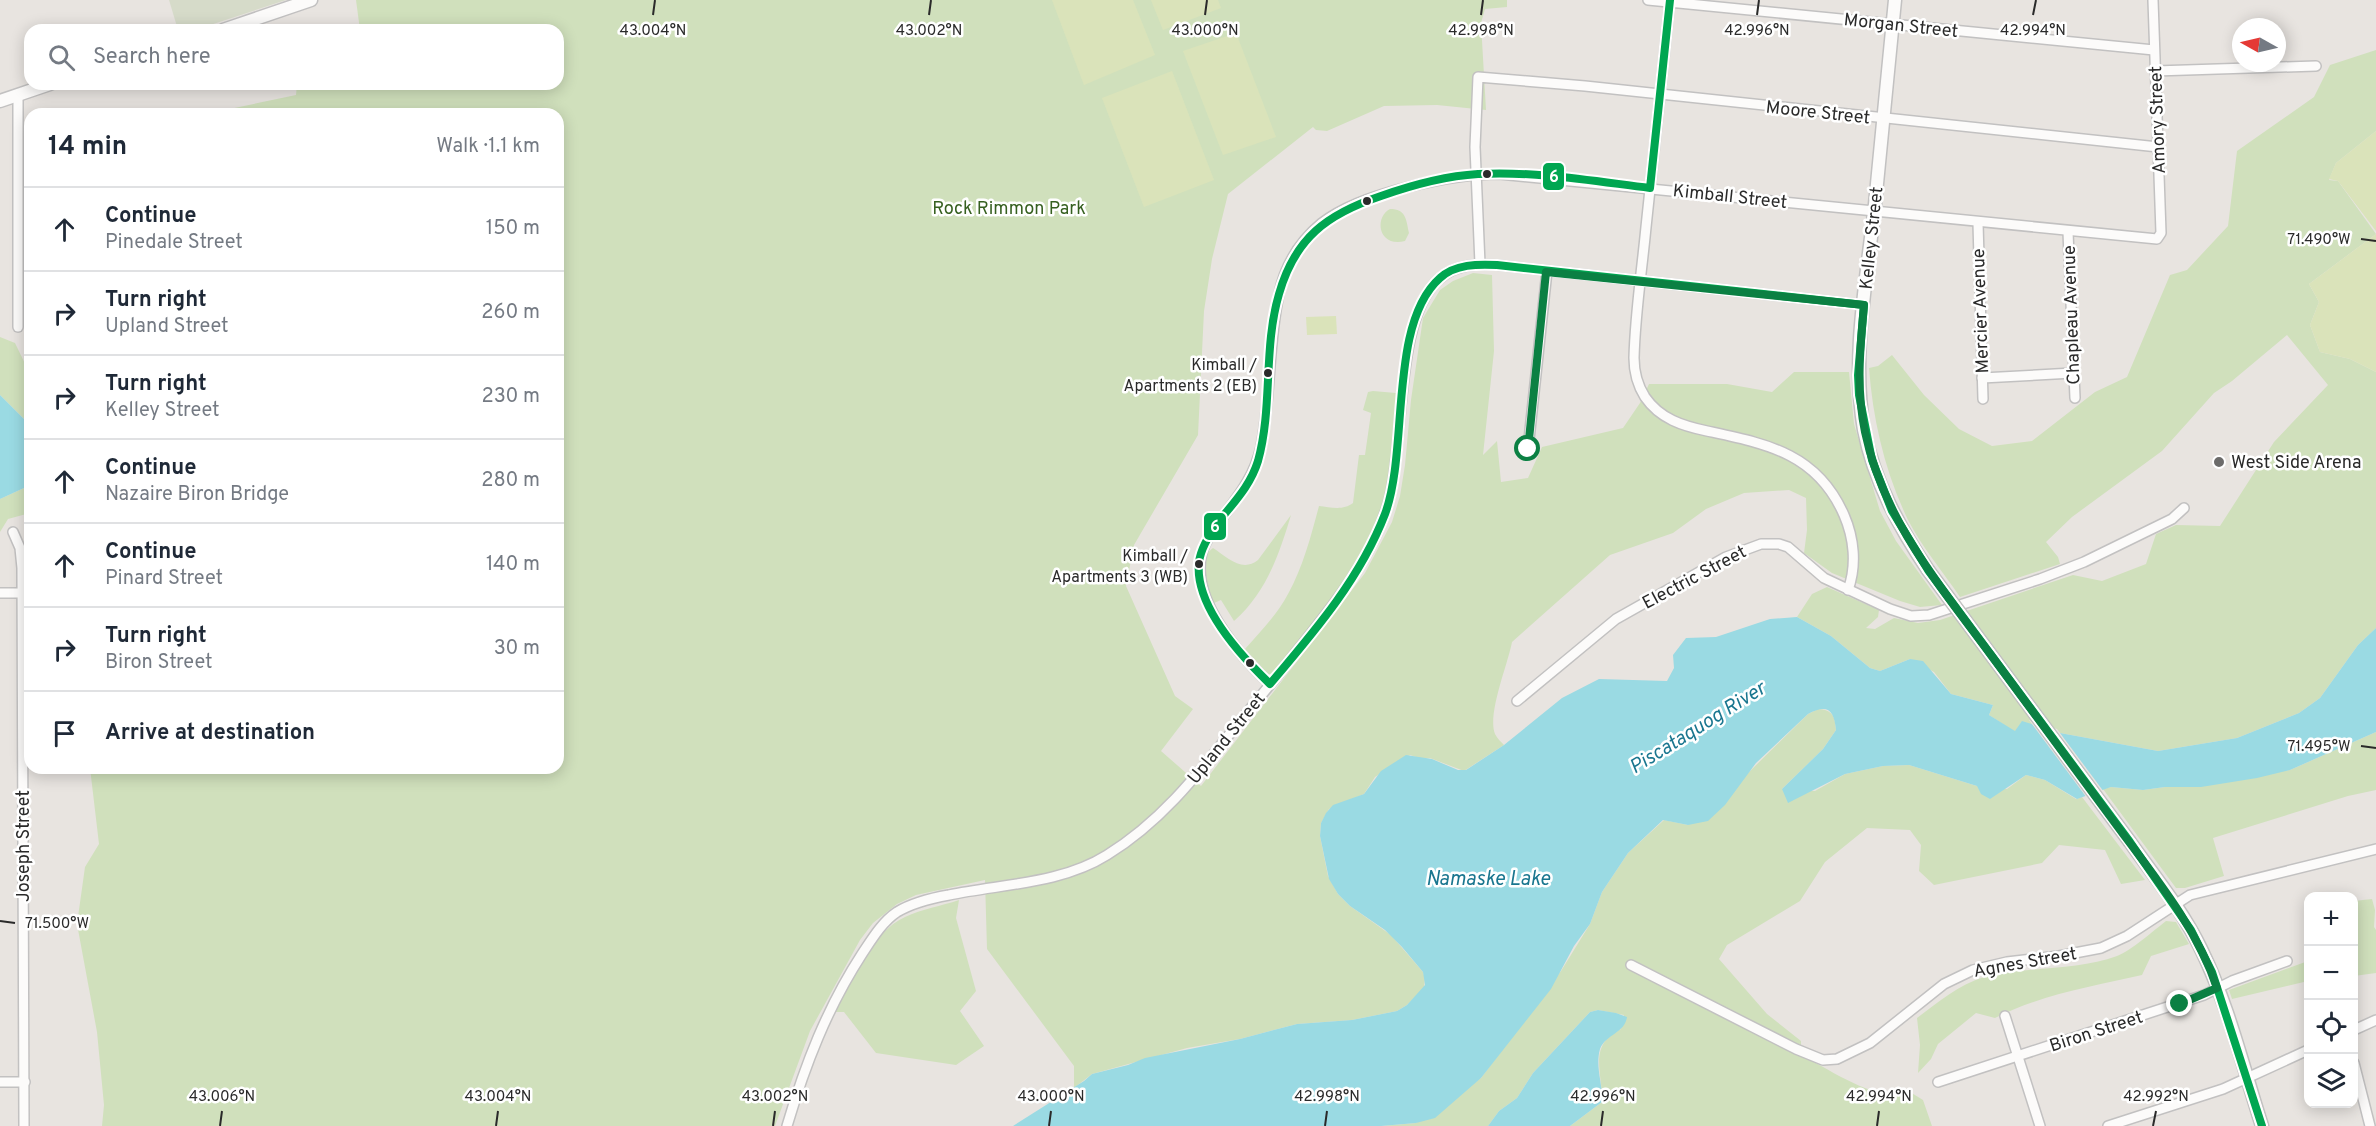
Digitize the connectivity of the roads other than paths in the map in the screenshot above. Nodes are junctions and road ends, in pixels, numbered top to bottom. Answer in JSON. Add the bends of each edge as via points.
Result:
{"nodes":[{"id":1,"x":311,"y":0,"type":"edge"},
{"id":2,"x":1648,"y":0,"type":"edge"},
{"id":3,"x":1895,"y":0,"type":"edge"},
{"id":4,"x":2153,"y":0,"type":"edge"},
{"id":5,"x":1670,"y":1,"type":"edge"},
{"id":6,"x":241,"y":24,"type":"edge"},
{"id":7,"x":1893,"y":25,"type":"junction"},
{"id":8,"x":2154,"y":50,"type":"junction"},
{"id":9,"x":2316,"y":66,"type":"dead end"},
{"id":10,"x":2155,"y":71,"type":"junction"},
{"id":11,"x":31,"y":90,"type":"edge"},
{"id":12,"x":18,"y":94,"type":"junction"},
{"id":13,"x":1660,"y":96,"type":"junction"},
{"id":14,"x":0,"y":101,"type":"edge"},
{"id":15,"x":1883,"y":118,"type":"junction"},
{"id":16,"x":2158,"y":147,"type":"junction"},
{"id":17,"x":1477,"y":174,"type":"junction"},
{"id":18,"x":1650,"y":188,"type":"junction"},
{"id":19,"x":1874,"y":210,"type":"junction"},
{"id":20,"x":1978,"y":223,"type":"junction"},
{"id":21,"x":2068,"y":232,"type":"junction"},
{"id":22,"x":2157,"y":239,"type":"joint"},
{"id":23,"x":1480,"y":264,"type":"junction"},
{"id":24,"x":1546,"y":272,"type":"junction"},
{"id":25,"x":1641,"y":282,"type":"junction"},
{"id":26,"x":1864,"y":305,"type":"junction"},
{"id":27,"x":18,"y":327,"type":"dead end"},
{"id":28,"x":2073,"y":373,"type":"junction"},
{"id":29,"x":1982,"y":378,"type":"junction"},
{"id":30,"x":2075,"y":398,"type":"dead end"},
{"id":31,"x":1983,"y":399,"type":"dead end"},
{"id":32,"x":1528,"y":449,"type":"dead end"},
{"id":33,"x":2184,"y":508,"type":"dead end"},
{"id":34,"x":13,"y":532,"type":"dead end"},
{"id":35,"x":1848,"y":590,"type":"junction"},
{"id":36,"x":0,"y":593,"type":"edge"},
{"id":37,"x":22,"y":593,"type":"junction"},
{"id":38,"x":1270,"y":684,"type":"junction"},
{"id":39,"x":1518,"y":701,"type":"dead end"},
{"id":40,"x":2376,"y":849,"type":"edge"},
{"id":41,"x":2174,"y":904,"type":"junction"},
{"id":42,"x":2286,"y":962,"type":"dead end"},
{"id":43,"x":1631,"y":965,"type":"dead end"},
{"id":44,"x":2217,"y":988,"type":"junction"},
{"id":45,"x":2005,"y":1016,"type":"dead end"},
{"id":46,"x":2376,"y":1020,"type":"edge"},
{"id":47,"x":2358,"y":1028,"type":"edge"},
{"id":48,"x":2304,"y":1052,"type":"edge"},
{"id":49,"x":2018,"y":1056,"type":"junction"},
{"id":50,"x":2246,"y":1079,"type":"junction"},
{"id":51,"x":2358,"y":1079,"type":"edge"},
{"id":52,"x":0,"y":1082,"type":"edge"},
{"id":53,"x":25,"y":1082,"type":"junction"},
{"id":54,"x":1938,"y":1082,"type":"dead end"},
{"id":55,"x":787,"y":1125,"type":"edge"},
{"id":56,"x":24,"y":1126,"type":"edge"},
{"id":57,"x":2040,"y":1126,"type":"edge"},
{"id":58,"x":2108,"y":1126,"type":"edge"},
{"id":59,"x":2262,"y":1126,"type":"edge"},
{"id":60,"x":2370,"y":1126,"type":"edge"}],
"edges":[{"from":1,"to":6,"type":"street"},
{"from":2,"to":5,"type":"street","name":"Morgan Street"},
{"from":3,"to":7,"type":"street","name":"Kelley Street"},
{"from":4,"to":8,"type":"street","name":"Amory Street"},
{"from":5,"to":7,"type":"street","name":"Morgan Street"},
{"from":5,"to":13,"type":"street"},
{"from":7,"to":8,"type":"street","name":"Morgan Street"},
{"from":7,"to":15,"type":"street","name":"Kelley Street"},
{"from":8,"to":10,"type":"street","name":"Amory Street"},
{"from":9,"to":10,"type":"street"},
{"from":10,"to":16,"type":"street","name":"Amory Street"},
{"from":11,"to":12,"type":"street"},
{"from":12,"to":14,"type":"street"},
{"from":12,"to":27,"type":"street"},
{"from":13,"to":15,"type":"street","name":"Moore Street"},
{"from":13,"to":17,"type":"street","name":"Moore Street","via":[[1478,77]]},
{"from":13,"to":18,"type":"street"},
{"from":15,"to":16,"type":"street","name":"Moore Street"},
{"from":15,"to":19,"type":"street","name":"Kelley Street"},
{"from":16,"to":22,"type":"street","name":"Amory Street","via":[[2161,233]]},
{"from":17,"to":18,"type":"street","name":"Kimball Street"},
{"from":17,"to":23,"type":"street"},
{"from":17,"to":38,"type":"street","name":"Kimball Street","via":[[1412,186],[1340,212],[1309,234],[1287,266],[1279,294],[1261,445],[1253,474],[1209,537],[1199,564],[1207,601],[1233,643]]},
{"from":18,"to":19,"type":"street","name":"Kimball Street"},
{"from":18,"to":25,"type":"street"},
{"from":19,"to":20,"type":"street","name":"Kimball Street"},
{"from":19,"to":26,"type":"street","name":"Kelley Street"},
{"from":20,"to":21,"type":"street","name":"Kimball Street"},
{"from":20,"to":29,"type":"street","name":"Mercier Avenue"},
{"from":21,"to":22,"type":"street","name":"Kimball Street"},
{"from":21,"to":28,"type":"street","name":"Chapleau Avenue"},
{"from":23,"to":24,"type":"street","name":"Upland Street"},
{"from":23,"to":38,"type":"street","name":"Upland Street","via":[[1447,273],[1422,304],[1410,342],[1396,466],[1382,522],[1350,581]]},
{"from":24,"to":25,"type":"street","name":"Upland Street"},
{"from":24,"to":32,"type":"street"},
{"from":25,"to":26,"type":"street","name":"Upland Street"},
{"from":25,"to":35,"type":"street","via":[[1634,359],[1644,395],[1673,421],[1775,448],[1816,473],[1840,504],[1848,523],[1854,564]]},
{"from":26,"to":41,"type":"street","name":"Kelley Street","bridge":true,"via":[[1858,375],[1865,431],[1892,511],[1928,570]]},
{"from":28,"to":29,"type":"street"},
{"from":28,"to":30,"type":"street","name":"Chapleau Avenue"},
{"from":29,"to":31,"type":"street","name":"Mercier Avenue"},
{"from":33,"to":35,"type":"street","name":"Electric Street","via":[[2172,519],[2084,562],[1929,615],[1901,613]]},
{"from":34,"to":37,"type":"street","name":"Joseph Street","via":[[20,548]]},
{"from":35,"to":39,"type":"street","name":"Electric Street","via":[[1824,578],[1788,547],[1770,543],[1751,546],[1616,619]]},
{"from":36,"to":37,"type":"street"},
{"from":37,"to":53,"type":"street","name":"Joseph Street"},
{"from":38,"to":55,"type":"street","name":"Upland Street","via":[[1178,798],[1106,856],[1057,875],[908,906],[890,918],[853,967],[820,1028]]},
{"from":40,"to":41,"type":"street","name":"Agnes Street","via":[[2190,895]]},
{"from":41,"to":43,"type":"street","name":"Agnes Street","via":[[2127,936],[2101,948],[2007,962],[1958,976],[1930,993],[1870,1043],[1830,1060],[1796,1049]]},
{"from":41,"to":44,"type":"street","name":"Kelley Street","via":[[2200,946]]},
{"from":42,"to":44,"type":"street","name":"Biron Street"},
{"from":44,"to":49,"type":"street","name":"Biron Street"},
{"from":44,"to":50,"type":"street","name":"Kelley Street"},
{"from":45,"to":49,"type":"street"},
{"from":46,"to":47,"type":"street"},
{"from":48,"to":50,"type":"street"},
{"from":49,"to":54,"type":"street","name":"Biron Street"},
{"from":49,"to":57,"type":"street"},
{"from":50,"to":58,"type":"street"},
{"from":50,"to":59,"type":"street","name":"Kelley Street"},
{"from":51,"to":60,"type":"street"},
{"from":52,"to":53,"type":"street"},
{"from":53,"to":56,"type":"street","name":"Joseph Street"}]}
